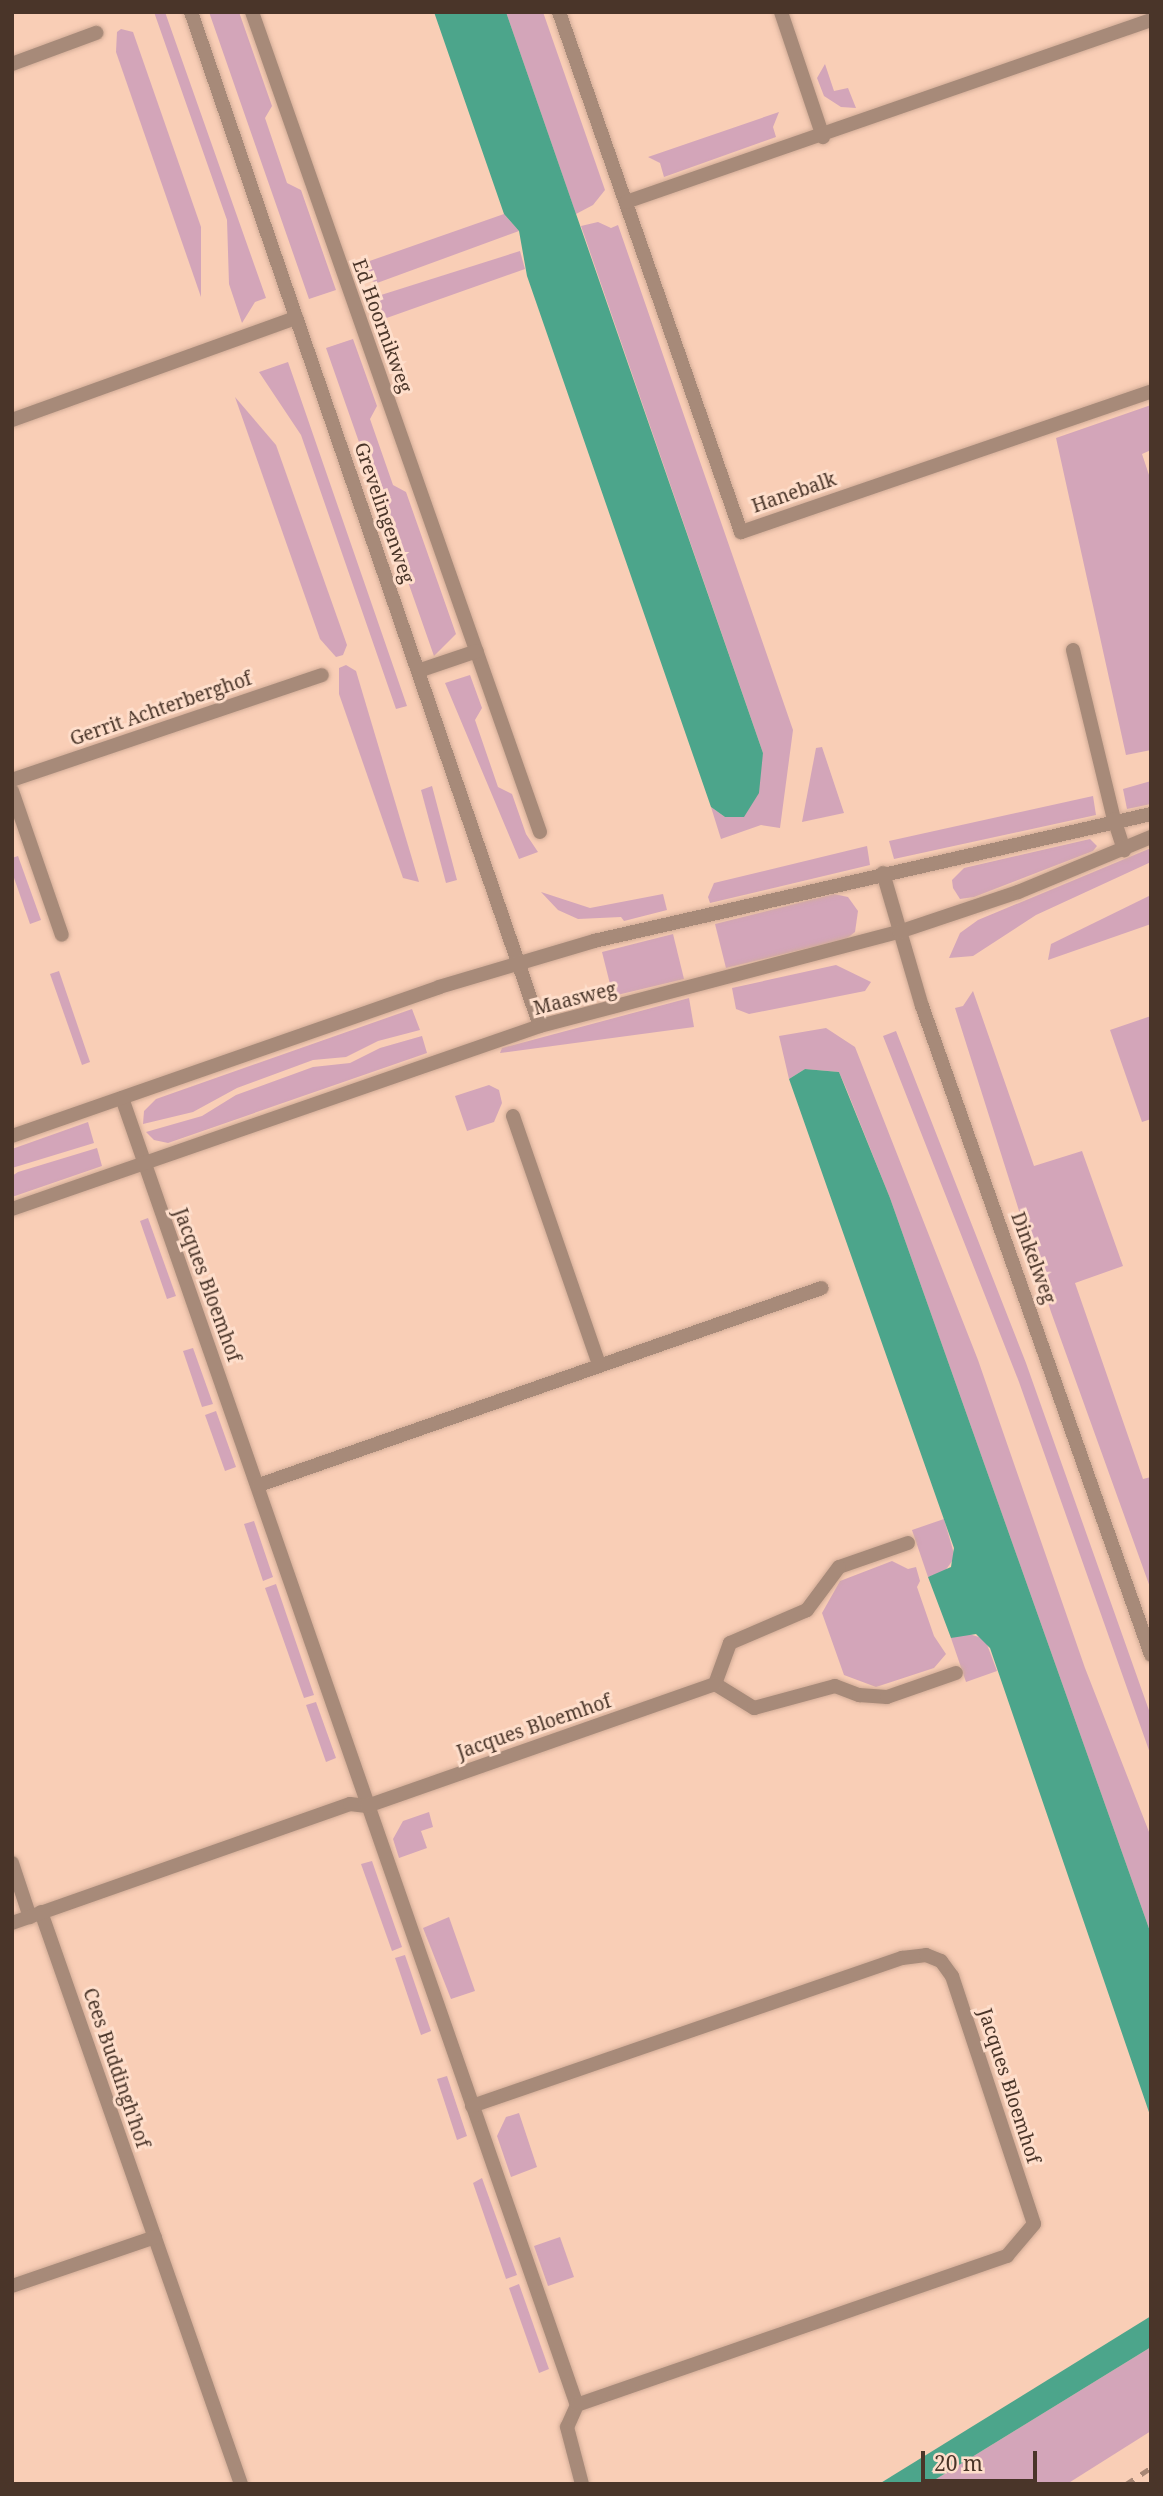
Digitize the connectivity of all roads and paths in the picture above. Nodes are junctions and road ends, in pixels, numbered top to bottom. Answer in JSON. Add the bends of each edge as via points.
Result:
{"nodes":[{"id":1,"x":191,"y":12,"type":"edge"},
{"id":2,"x":252,"y":12,"type":"edge"},
{"id":3,"x":559,"y":12,"type":"edge"},
{"id":4,"x":780,"y":12,"type":"edge"},
{"id":5,"x":1151,"y":20,"type":"edge"},
{"id":6,"x":96,"y":33,"type":"dead end"},
{"id":7,"x":12,"y":64,"type":"edge"},
{"id":8,"x":823,"y":137,"type":"junction"},
{"id":9,"x":626,"y":202,"type":"junction"},
{"id":10,"x":296,"y":318,"type":"junction"},
{"id":11,"x":1151,"y":392,"type":"edge"},
{"id":12,"x":12,"y":420,"type":"edge"},
{"id":13,"x":1073,"y":650,"type":"dead end"},
{"id":14,"x":477,"y":652,"type":"junction"},
{"id":15,"x":418,"y":671,"type":"junction"},
{"id":16,"x":323,"y":675,"type":"dead end"},
{"id":17,"x":12,"y":780,"type":"edge"},
{"id":18,"x":12,"y":791,"type":"edge"},
{"id":19,"x":1151,"y":814,"type":"edge"},
{"id":20,"x":1114,"y":819,"type":"junction"},
{"id":21,"x":540,"y":832,"type":"dead end"},
{"id":22,"x":1151,"y":837,"type":"edge"},
{"id":23,"x":1124,"y":850,"type":"junction"},
{"id":24,"x":883,"y":873,"type":"junction"},
{"id":25,"x":899,"y":932,"type":"junction"},
{"id":26,"x":62,"y":935,"type":"dead end"},
{"id":27,"x":517,"y":963,"type":"junction"},
{"id":28,"x":540,"y":1026,"type":"junction"},
{"id":29,"x":122,"y":1098,"type":"junction"},
{"id":30,"x":513,"y":1116,"type":"dead end"},
{"id":31,"x":12,"y":1136,"type":"edge"},
{"id":32,"x":143,"y":1164,"type":"junction"},
{"id":33,"x":12,"y":1209,"type":"edge"},
{"id":34,"x":822,"y":1288,"type":"dead end"},
{"id":35,"x":599,"y":1365,"type":"junction"},
{"id":36,"x":259,"y":1485,"type":"junction"},
{"id":37,"x":908,"y":1543,"type":"dead end"},
{"id":38,"x":1151,"y":1655,"type":"edge"},
{"id":39,"x":956,"y":1673,"type":"dead end"},
{"id":40,"x":715,"y":1684,"type":"junction"},
{"id":41,"x":367,"y":1806,"type":"junction"},
{"id":42,"x":12,"y":1863,"type":"edge"},
{"id":43,"x":36,"y":1914,"type":"junction"},
{"id":44,"x":12,"y":1923,"type":"edge"},
{"id":45,"x":472,"y":2106,"type":"junction"},
{"id":46,"x":155,"y":2237,"type":"junction"},
{"id":47,"x":12,"y":2286,"type":"edge"},
{"id":48,"x":577,"y":2405,"type":"junction"},
{"id":49,"x":241,"y":2484,"type":"edge"},
{"id":50,"x":582,"y":2484,"type":"edge"}],
"edges":[{"from":1,"to":10,"type":"street","name":"Grevelingenweg"},
{"from":2,"to":14,"type":"street","name":"Ed Hoornikweg"},
{"from":3,"to":9,"type":"street","name":"Hanebalk"},
{"from":4,"to":8,"type":"street"},
{"from":5,"to":8,"type":"street"},
{"from":6,"to":7,"type":"street"},
{"from":8,"to":9,"type":"street"},
{"from":9,"to":11,"type":"street","name":"Hanebalk","via":[[741,532]]},
{"from":10,"to":12,"type":"street"},
{"from":10,"to":15,"type":"street","name":"Grevelingenweg"},
{"from":13,"to":20,"type":"street"},
{"from":14,"to":15,"type":"street"},
{"from":14,"to":21,"type":"street","name":"Ed Hoornikweg"},
{"from":15,"to":27,"type":"street","name":"Grevelingenweg"},
{"from":16,"to":17,"type":"street","name":"Gerrit Achterberghof"},
{"from":18,"to":26,"type":"street"},
{"from":19,"to":20,"type":"street"},
{"from":20,"to":23,"type":"street"},
{"from":20,"to":24,"type":"street"},
{"from":22,"to":23,"type":"street","name":"Maasweg"},
{"from":23,"to":25,"type":"street","name":"Maasweg"},
{"from":24,"to":25,"type":"street","name":"Dinkelweg"},
{"from":24,"to":27,"type":"street"},
{"from":25,"to":28,"type":"street","name":"Maasweg"},
{"from":25,"to":38,"type":"street","name":"Dinkelweg"},
{"from":27,"to":28,"type":"street","name":"Grevelingenweg"},
{"from":27,"to":29,"type":"street"},
{"from":28,"to":32,"type":"street","name":"Maasweg"},
{"from":29,"to":31,"type":"street"},
{"from":29,"to":32,"type":"street","name":"Jacques Bloemhof"},
{"from":30,"to":35,"type":"street"},
{"from":32,"to":33,"type":"street","name":"Maasweg"},
{"from":32,"to":36,"type":"street","name":"Jacques Bloemhof"},
{"from":34,"to":35,"type":"street"},
{"from":35,"to":36,"type":"street"},
{"from":36,"to":41,"type":"street","name":"Jacques Bloemhof"},
{"from":37,"to":40,"type":"street","via":[[839,1567],[807,1610],[730,1643]]},
{"from":39,"to":40,"type":"street","via":[[887,1697],[859,1695],[835,1686],[754,1708]]},
{"from":40,"to":41,"type":"street","name":"Jacques Bloemhof"},
{"from":41,"to":43,"type":"street","via":[[350,1804]]},
{"from":41,"to":45,"type":"street","name":"Jacques Bloemhof"},
{"from":42,"to":43,"type":"street","name":"Cees Buddingh'hof"},
{"from":43,"to":44,"type":"street"},
{"from":43,"to":46,"type":"street","name":"Cees Buddingh'hof"},
{"from":45,"to":48,"type":"street","name":"Jacques Bloemhof"},
{"from":45,"to":48,"type":"street","name":"Jacques Bloemhof","via":[[902,1958],[926,1955],[941,1961],[952,1976],[1034,2224],[1007,2256]]},
{"from":46,"to":47,"type":"street"},
{"from":46,"to":49,"type":"street","name":"Cees Buddingh'hof"},
{"from":48,"to":50,"type":"street","via":[[567,2427]]}]}
